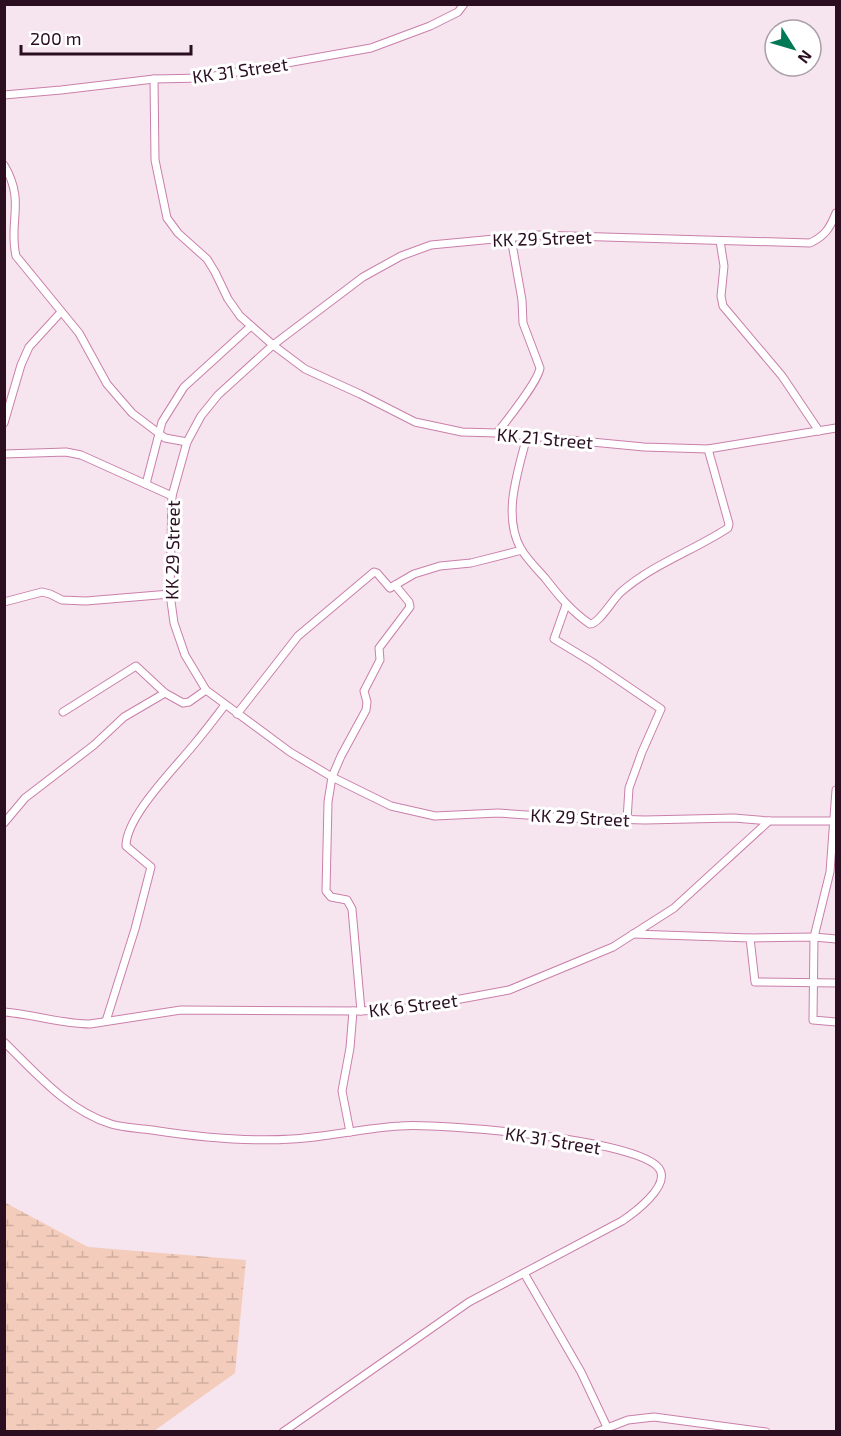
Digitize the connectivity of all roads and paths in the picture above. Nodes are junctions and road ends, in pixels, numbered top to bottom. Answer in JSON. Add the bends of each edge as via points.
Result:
{"nodes":[{"id":1,"x":464,"y":4,"type":"edge"},
{"id":2,"x":154,"y":79,"type":"junction"},
{"id":3,"x":4,"y":95,"type":"edge"},
{"id":4,"x":4,"y":165,"type":"edge"},
{"id":5,"x":837,"y":213,"type":"edge"},
{"id":6,"x":511,"y":238,"type":"junction"},
{"id":7,"x":720,"y":241,"type":"junction"},
{"id":8,"x":61,"y":312,"type":"junction"},
{"id":9,"x":251,"y":326,"type":"junction"},
{"id":10,"x":273,"y":345,"type":"junction"},
{"id":11,"x":4,"y":423,"type":"edge"},
{"id":12,"x":837,"y":428,"type":"edge"},
{"id":13,"x":819,"y":431,"type":"junction"},
{"id":14,"x":497,"y":433,"type":"junction"},
{"id":15,"x":159,"y":434,"type":"junction"},
{"id":16,"x":527,"y":436,"type":"junction"},
{"id":17,"x":187,"y":442,"type":"junction"},
{"id":18,"x":708,"y":449,"type":"junction"},
{"id":19,"x":4,"y":454,"type":"edge"},
{"id":20,"x":146,"y":484,"type":"junction"},
{"id":21,"x":172,"y":496,"type":"junction"},
{"id":22,"x":522,"y":550,"type":"junction"},
{"id":23,"x":395,"y":585,"type":"junction"},
{"id":24,"x":170,"y":594,"type":"junction"},
{"id":25,"x":4,"y":602,"type":"edge"},
{"id":26,"x":566,"y":605,"type":"junction"},
{"id":27,"x":206,"y":690,"type":"junction"},
{"id":28,"x":165,"y":693,"type":"junction"},
{"id":29,"x":225,"y":705,"type":"junction"},
{"id":30,"x":63,"y":712,"type":"dead end"},
{"id":31,"x":237,"y":714,"type":"junction"},
{"id":32,"x":332,"y":777,"type":"junction"},
{"id":33,"x":837,"y":790,"type":"edge"},
{"id":34,"x":627,"y":820,"type":"junction"},
{"id":35,"x":769,"y":821,"type":"junction"},
{"id":36,"x":835,"y":821,"type":"edge"},
{"id":37,"x":4,"y":823,"type":"edge"},
{"id":38,"x":633,"y":934,"type":"junction"},
{"id":39,"x":814,"y":937,"type":"junction"},
{"id":40,"x":750,"y":938,"type":"junction"},
{"id":41,"x":837,"y":939,"type":"edge"},
{"id":42,"x":812,"y":982,"type":"junction"},
{"id":43,"x":837,"y":983,"type":"edge"},
{"id":44,"x":353,"y":1011,"type":"junction"},
{"id":45,"x":361,"y":1011,"type":"junction"},
{"id":46,"x":4,"y":1012,"type":"edge"},
{"id":47,"x":106,"y":1021,"type":"junction"},
{"id":48,"x":837,"y":1022,"type":"edge"},
{"id":49,"x":4,"y":1042,"type":"edge"},
{"id":50,"x":350,"y":1131,"type":"junction"},
{"id":51,"x":524,"y":1273,"type":"junction"},
{"id":52,"x":607,"y":1428,"type":"junction"},
{"id":53,"x":283,"y":1431,"type":"edge"},
{"id":54,"x":597,"y":1431,"type":"edge"},
{"id":55,"x":766,"y":1431,"type":"edge"}],
"edges":[{"from":1,"to":2,"type":"street","name":"KK 31 Street","via":[[458,12],[430,26],[371,48],[203,78]]},
{"from":2,"to":3,"type":"street","name":"KK 31 Street"},
{"from":2,"to":9,"type":"street","name":"KK 21 Street","via":[[155,160],[167,218],[207,259],[228,299]]},
{"from":4,"to":8,"type":"street","via":[[13,181],[17,202],[16,256]]},
{"from":5,"to":7,"type":"street","name":"KK 29 Street","via":[[823,237],[810,243]]},
{"from":6,"to":7,"type":"street","name":"KK 29 Street","via":[[587,235]]},
{"from":6,"to":10,"type":"street","name":"KK 29 Street","via":[[431,245],[401,256],[363,277]]},
{"from":6,"to":14,"type":"street","via":[[523,323],[540,368]]},
{"from":7,"to":13,"type":"street","via":[[723,306],[782,376]]},
{"from":8,"to":11,"type":"street","via":[[29,347]]},
{"from":8,"to":15,"type":"street","via":[[79,333],[107,384],[132,413]]},
{"from":9,"to":10,"type":"street","name":"KK 21 Street"},
{"from":9,"to":15,"type":"street","via":[[184,387]]},
{"from":10,"to":14,"type":"street","name":"KK 21 Street","via":[[305,369],[415,422],[462,432]]},
{"from":10,"to":17,"type":"street","name":"KK 29 Street","via":[[218,395]]},
{"from":12,"to":13,"type":"street","name":"KK 21 Street"},
{"from":13,"to":18,"type":"street","name":"KK 21 Street"},
{"from":14,"to":16,"type":"street","name":"KK 21 Street"},
{"from":15,"to":17,"type":"street"},
{"from":15,"to":20,"type":"street"},
{"from":16,"to":18,"type":"street","name":"KK 21 Street"},
{"from":16,"to":22,"type":"street","via":[[511,516]]},
{"from":17,"to":21,"type":"street","name":"KK 29 Street"},
{"from":18,"to":26,"type":"street","via":[[728,528],[645,573],[609,604],[595,624]]},
{"from":19,"to":20,"type":"street","via":[[81,454]]},
{"from":20,"to":21,"type":"street"},
{"from":21,"to":24,"type":"street","name":"KK 29 Street"},
{"from":22,"to":23,"type":"street","via":[[440,566]]},
{"from":22,"to":26,"type":"street"},
{"from":23,"to":31,"type":"street","via":[[390,588],[377,573],[370,575],[298,636]]},
{"from":23,"to":32,"type":"street","via":[[410,607],[379,648],[381,660],[364,691],[366,710]]},
{"from":24,"to":25,"type":"street","via":[[86,601],[62,600],[42,592]]},
{"from":24,"to":27,"type":"street","name":"KK 29 Street","via":[[174,623],[185,655]]},
{"from":26,"to":34,"type":"street","via":[[554,639],[661,709],[629,788]]},
{"from":27,"to":28,"type":"street","via":[[183,703]]},
{"from":27,"to":29,"type":"street","name":"KK 29 Street"},
{"from":28,"to":30,"type":"street","via":[[135,666]]},
{"from":28,"to":37,"type":"street","via":[[124,717],[25,798]]},
{"from":29,"to":31,"type":"street","name":"KK 29 Street"},
{"from":29,"to":47,"type":"street","via":[[153,794],[126,839],[126,846],[151,867]]},
{"from":31,"to":32,"type":"street","name":"KK 29 Street"},
{"from":32,"to":34,"type":"street","name":"KK 29 Street","via":[[391,806],[435,816],[498,813]]},
{"from":32,"to":45,"type":"street","via":[[326,891],[332,897],[347,900],[352,909]]},
{"from":33,"to":36,"type":"street"},
{"from":34,"to":35,"type":"street","name":"KK 29 Street"},
{"from":35,"to":36,"type":"street","name":"KK 29 Street"},
{"from":35,"to":38,"type":"street","name":"KK 6 Street","via":[[674,908]]},
{"from":36,"to":39,"type":"street","via":[[830,872]]},
{"from":38,"to":40,"type":"street"},
{"from":38,"to":45,"type":"street","name":"KK 6 Street","via":[[508,990],[412,1008]]},
{"from":39,"to":40,"type":"street"},
{"from":39,"to":41,"type":"street"},
{"from":39,"to":42,"type":"street"},
{"from":40,"to":42,"type":"street","via":[[755,982]]},
{"from":42,"to":43,"type":"street"},
{"from":42,"to":48,"type":"street","via":[[813,1020]]},
{"from":44,"to":45,"type":"street","name":"KK 6 Street"},
{"from":44,"to":47,"type":"street","name":"KK 6 Street","via":[[181,1010]]},
{"from":44,"to":50,"type":"street","via":[[342,1091]]},
{"from":46,"to":47,"type":"street","name":"KK 6 Street","via":[[74,1024]]},
{"from":49,"to":50,"type":"street","name":"KK 31 Street","via":[[71,1105],[111,1124],[236,1139],[291,1139]]},
{"from":50,"to":51,"type":"street","name":"KK 31 Street","via":[[444,1125],[539,1135],[638,1156],[660,1169],[660,1182],[638,1210]]},
{"from":51,"to":52,"type":"street","via":[[581,1372]]},
{"from":51,"to":53,"type":"street","name":"KK 31 Street","via":[[469,1302]]},
{"from":52,"to":54,"type":"street"},
{"from":52,"to":55,"type":"street","via":[[628,1420],[654,1417]]}]}
